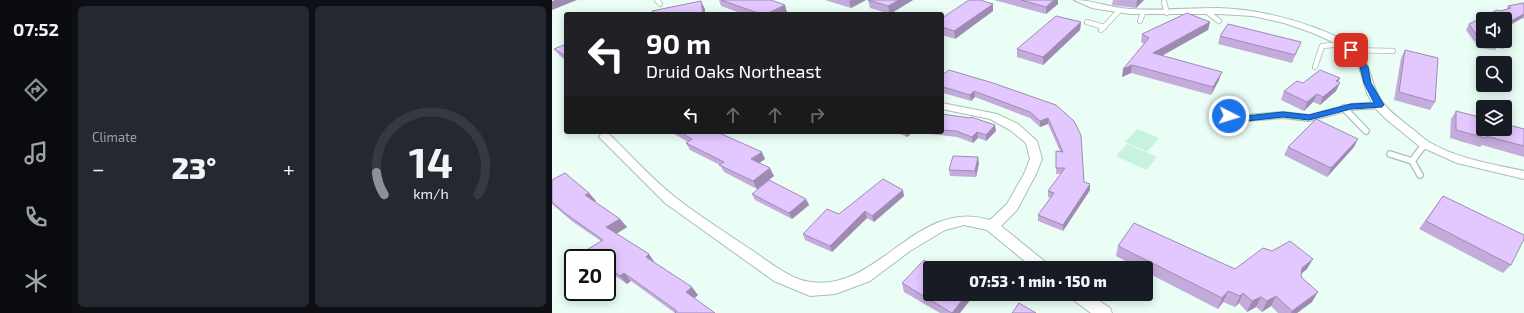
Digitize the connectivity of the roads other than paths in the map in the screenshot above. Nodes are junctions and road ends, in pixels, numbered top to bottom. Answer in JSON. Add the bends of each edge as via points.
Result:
{"nodes":[{"id":1,"x":1078,"y":0,"type":"edge"},
{"id":2,"x":1164,"y":2,"type":"dead end"},
{"id":3,"x":1119,"y":11,"type":"junction"},
{"id":4,"x":1206,"y":12,"type":"junction"},
{"id":5,"x":1167,"y":13,"type":"junction"},
{"id":6,"x":1219,"y":21,"type":"dead end"},
{"id":7,"x":1087,"y":22,"type":"dead end"},
{"id":8,"x":1348,"y":47,"type":"junction"},
{"id":9,"x":1393,"y":51,"type":"dead end"},
{"id":10,"x":1315,"y":67,"type":"dead end"},
{"id":11,"x":1380,"y":105,"type":"junction"},
{"id":12,"x":944,"y":106,"type":"edge"},
{"id":13,"x":1344,"y":108,"type":"junction"},
{"id":14,"x":1229,"y":116,"type":"dead end"},
{"id":15,"x":1366,"y":131,"type":"dead end"},
{"id":16,"x":605,"y":137,"type":"dead end"},
{"id":17,"x":1424,"y":145,"type":"junction"},
{"id":18,"x":1390,"y":154,"type":"dead end"},
{"id":19,"x":1412,"y":161,"type":"junction"},
{"id":20,"x":1420,"y":175,"type":"dead end"},
{"id":21,"x":1524,"y":175,"type":"edge"},
{"id":22,"x":992,"y":226,"type":"junction"},
{"id":23,"x":1034,"y":261,"type":"edge"},
{"id":24,"x":1087,"y":301,"type":"edge"},
{"id":25,"x":1104,"y":313,"type":"edge"}],
"edges":[{"from":1,"to":3,"type":"street"},
{"from":2,"to":5,"type":"lane"},
{"from":3,"to":5,"type":"street","via":[[1141,17]]},
{"from":3,"to":7,"type":"lane","via":[[1102,28]]},
{"from":4,"to":5,"type":"street"},
{"from":4,"to":6,"type":"lane"},
{"from":4,"to":8,"type":"street","via":[[1248,14],[1285,20]]},
{"from":8,"to":9,"type":"lane"},
{"from":8,"to":10,"type":"lane","via":[[1322,46]]},
{"from":8,"to":11,"type":"street","via":[[1364,67],[1368,83]]},
{"from":11,"to":13,"type":"lane"},
{"from":11,"to":17,"type":"street","via":[[1391,118]]},
{"from":12,"to":22,"type":"street","via":[[993,116],[1014,126],[1031,141],[1036,159],[1030,174],[1012,207]]},
{"from":13,"to":14,"type":"lane","via":[[1309,118],[1283,115],[1246,118]]},
{"from":13,"to":15,"type":"lane"},
{"from":16,"to":22,"type":"street","via":[[670,200],[779,277],[810,289],[835,288],[865,277],[905,247],[941,226],[964,220]]},
{"from":17,"to":19,"type":"lane"},
{"from":17,"to":21,"type":"street","via":[[1461,160]]},
{"from":18,"to":19,"type":"lane"},
{"from":19,"to":20,"type":"lane"},
{"from":22,"to":23,"type":"street"},
{"from":24,"to":25,"type":"street"}]}
